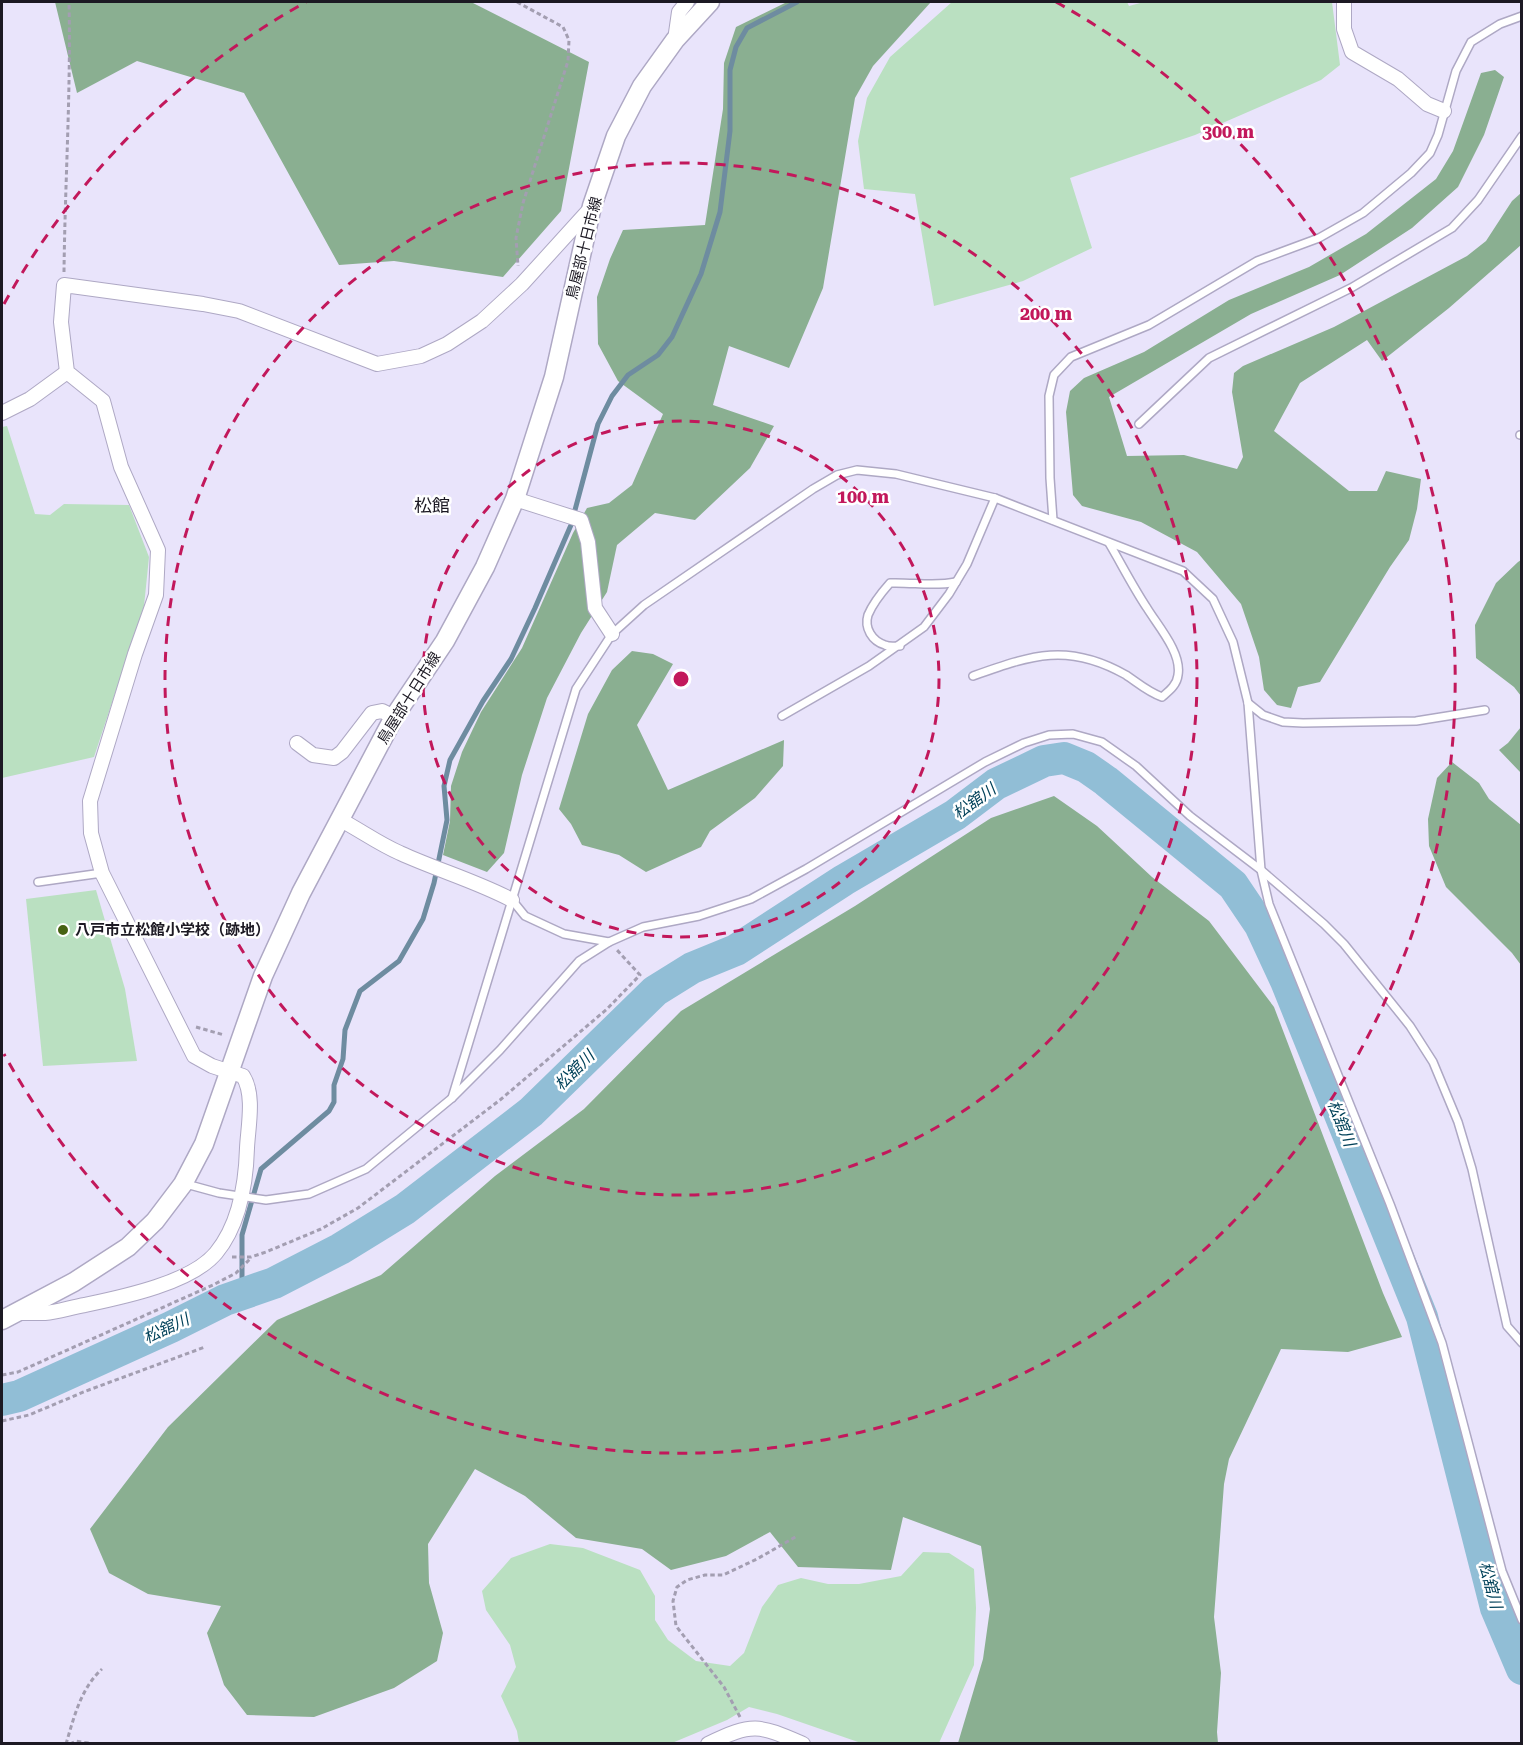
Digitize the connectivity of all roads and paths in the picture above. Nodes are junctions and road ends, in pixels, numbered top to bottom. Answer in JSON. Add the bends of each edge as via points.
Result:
{"nodes":[{"id":1,"x":69,"y":2,"type":"edge"},
{"id":2,"x":517,"y":2,"type":"edge"},
{"id":3,"x":687,"y":2,"type":"edge"},
{"id":4,"x":710,"y":2,"type":"edge"},
{"id":5,"x":1344,"y":2,"type":"edge"},
{"id":6,"x":1521,"y":16,"type":"edge"},
{"id":7,"x":675,"y":40,"type":"junction"},
{"id":8,"x":1444,"y":111,"type":"junction"},
{"id":9,"x":1521,"y":136,"type":"edge"},
{"id":10,"x":592,"y":206,"type":"junction"},
{"id":11,"x":522,"y":284,"type":"junction"},
{"id":12,"x":64,"y":285,"type":"junction"},
{"id":13,"x":67,"y":372,"type":"junction"},
{"id":14,"x":2,"y":413,"type":"edge"},
{"id":15,"x":1139,"y":424,"type":"dead end"},
{"id":16,"x":995,"y":498,"type":"junction"},
{"id":17,"x":515,"y":499,"type":"junction"},
{"id":18,"x":1053,"y":520,"type":"junction"},
{"id":19,"x":1109,"y":543,"type":"junction"},
{"id":20,"x":956,"y":582,"type":"junction"},
{"id":21,"x":612,"y":634,"type":"junction"},
{"id":22,"x":900,"y":646,"type":"junction"},
{"id":23,"x":973,"y":676,"type":"dead end"},
{"id":24,"x":1248,"y":703,"type":"junction"},
{"id":25,"x":1485,"y":710,"type":"dead end"},
{"id":26,"x":782,"y":716,"type":"dead end"},
{"id":27,"x":394,"y":717,"type":"junction"},
{"id":28,"x":297,"y":743,"type":"dead end"},
{"id":29,"x":339,"y":819,"type":"junction"},
{"id":30,"x":1261,"y":870,"type":"junction"},
{"id":31,"x":102,"y":873,"type":"junction"},
{"id":32,"x":38,"y":882,"type":"dead end"},
{"id":33,"x":512,"y":900,"type":"junction"},
{"id":34,"x":609,"y":942,"type":"junction"},
{"id":35,"x":177,"y":1026,"type":"junction"},
{"id":36,"x":224,"y":1035,"type":"dead end"},
{"id":37,"x":228,"y":1071,"type":"junction"},
{"id":38,"x":452,"y":1098,"type":"junction"},
{"id":39,"x":183,"y":1184,"type":"junction"},
{"id":40,"x":242,"y":1197,"type":"junction"},
{"id":41,"x":216,"y":1252,"type":"junction"},
{"id":42,"x":251,"y":1257,"type":"junction"},
{"id":43,"x":8,"y":1317,"type":"edge"},
{"id":44,"x":1521,"y":1343,"type":"edge"},
{"id":45,"x":205,"y":1347,"type":"dead end"},
{"id":46,"x":2,"y":1375,"type":"edge"},
{"id":47,"x":2,"y":1421,"type":"edge"},
{"id":48,"x":797,"y":1536,"type":"dead end"},
{"id":49,"x":1521,"y":1620,"type":"edge"},
{"id":50,"x":102,"y":1669,"type":"dead end"},
{"id":51,"x":746,"y":1729,"type":"junction"},
{"id":52,"x":68,"y":1743,"type":"edge"},
{"id":53,"x":94,"y":1743,"type":"edge"},
{"id":54,"x":708,"y":1743,"type":"edge"},
{"id":55,"x":803,"y":1743,"type":"edge"}],
"edges":[{"from":1,"to":12,"type":"path"},
{"from":2,"to":11,"type":"path","via":[[562,27],[569,40],[568,61],[523,203],[516,238]]},
{"from":3,"to":7,"type":"street","via":[[679,12]]},
{"from":4,"to":7,"type":"main road","name":"鳥屋部十日市線"},
{"from":5,"to":8,"type":"street","via":[[1344,29],[1352,52],[1398,79],[1427,104]]},
{"from":6,"to":8,"type":"lane","via":[[1472,42],[1456,71]]},
{"from":7,"to":10,"type":"main road","name":"鳥屋部十日市線","via":[[642,86],[616,136]]},
{"from":8,"to":18,"type":"lane","via":[[1430,153],[1363,213],[1319,238],[1257,261],[1149,325],[1071,357],[1054,375],[1049,396]]},
{"from":9,"to":15,"type":"lane","via":[[1478,200],[1452,228],[1351,288],[1209,358]]},
{"from":10,"to":11,"type":"street"},
{"from":10,"to":17,"type":"main road","name":"鳥屋部十日市線","via":[[554,377]]},
{"from":11,"to":12,"type":"street","via":[[482,321],[447,344],[421,356],[376,364],[239,311]]},
{"from":12,"to":13,"type":"street","via":[[61,322]]},
{"from":13,"to":14,"type":"street","via":[[30,399]]},
{"from":13,"to":31,"type":"street","via":[[103,400],[121,467],[158,550],[156,595],[90,801],[91,832]]},
{"from":16,"to":18,"type":"lane"},
{"from":16,"to":20,"type":"lane"},
{"from":16,"to":21,"type":"lane","via":[[873,470],[837,475],[644,605]]},
{"from":17,"to":21,"type":"street","via":[[581,520],[588,542],[595,608]]},
{"from":17,"to":27,"type":"main road","name":"鳥屋部十日市線","via":[[485,567],[445,641]]},
{"from":18,"to":19,"type":"lane"},
{"from":19,"to":23,"type":"lane","via":[[1177,658],[1178,675],[1172,689],[1162,697],[1095,660],[1064,654],[1025,658]]},
{"from":19,"to":24,"type":"lane","via":[[1183,571],[1213,599],[1233,642]]},
{"from":20,"to":22,"type":"lane","via":[[924,627]]},
{"from":20,"to":22,"type":"lane","via":[[890,583],[868,616],[868,631],[886,646]]},
{"from":21,"to":33,"type":"lane","via":[[576,689]]},
{"from":22,"to":26,"type":"lane"},
{"from":24,"to":25,"type":"lane","via":[[1263,715],[1283,722],[1416,721]]},
{"from":24,"to":30,"type":"lane"},
{"from":27,"to":28,"type":"street","via":[[382,711],[372,713],[334,758],[313,755]]},
{"from":27,"to":29,"type":"main road","name":"鳥屋部十日市線"},
{"from":29,"to":33,"type":"street","via":[[398,852]]},
{"from":29,"to":37,"type":"main road","name":"鳥屋部十日市線","via":[[263,976]]},
{"from":30,"to":34,"type":"lane","via":[[1102,742],[1073,734],[1049,735],[985,762],[751,899],[699,916],[643,927]]},
{"from":30,"to":44,"type":"lane","via":[[1344,944],[1410,1026],[1433,1062],[1473,1169],[1507,1326]]},
{"from":30,"to":49,"type":"lane","via":[[1269,904],[1442,1343],[1502,1571]]},
{"from":31,"to":32,"type":"lane"},
{"from":31,"to":35,"type":"street"},
{"from":33,"to":34,"type":"lane","via":[[525,916],[564,934]]},
{"from":33,"to":38,"type":"lane"},
{"from":34,"to":38,"type":"lane","via":[[579,961]]},
{"from":34,"to":42,"type":"path","via":[[640,975],[606,1010],[500,1100],[358,1208]]},
{"from":35,"to":36,"type":"path","via":[[188,1024]]},
{"from":35,"to":37,"type":"street","via":[[194,1056]]},
{"from":37,"to":39,"type":"main road","name":"鳥屋部十日市線","via":[[204,1144]]},
{"from":37,"to":40,"type":"street","via":[[243,1076],[247,1082]]},
{"from":38,"to":40,"type":"lane","via":[[366,1169],[309,1194],[266,1200]]},
{"from":39,"to":40,"type":"lane"},
{"from":39,"to":43,"type":"main road","name":"鳥屋部十日市線","via":[[155,1221],[128,1247],[74,1282]]},
{"from":40,"to":41,"type":"street"},
{"from":41,"to":42,"type":"path","via":[[234,1258]]},
{"from":41,"to":43,"type":"street","via":[[192,1271],[120,1298]]},
{"from":42,"to":46,"type":"path","via":[[236,1273],[213,1285],[18,1372]]},
{"from":45,"to":47,"type":"path"},
{"from":48,"to":51,"type":"path","via":[[723,1575],[705,1575],[677,1587],[676,1626],[724,1687]]},
{"from":50,"to":52,"type":"path","via":[[77,1707]]},
{"from":51,"to":54,"type":"street"},
{"from":51,"to":55,"type":"street","via":[[772,1730]]},
{"from":52,"to":53,"type":"path"}]}
